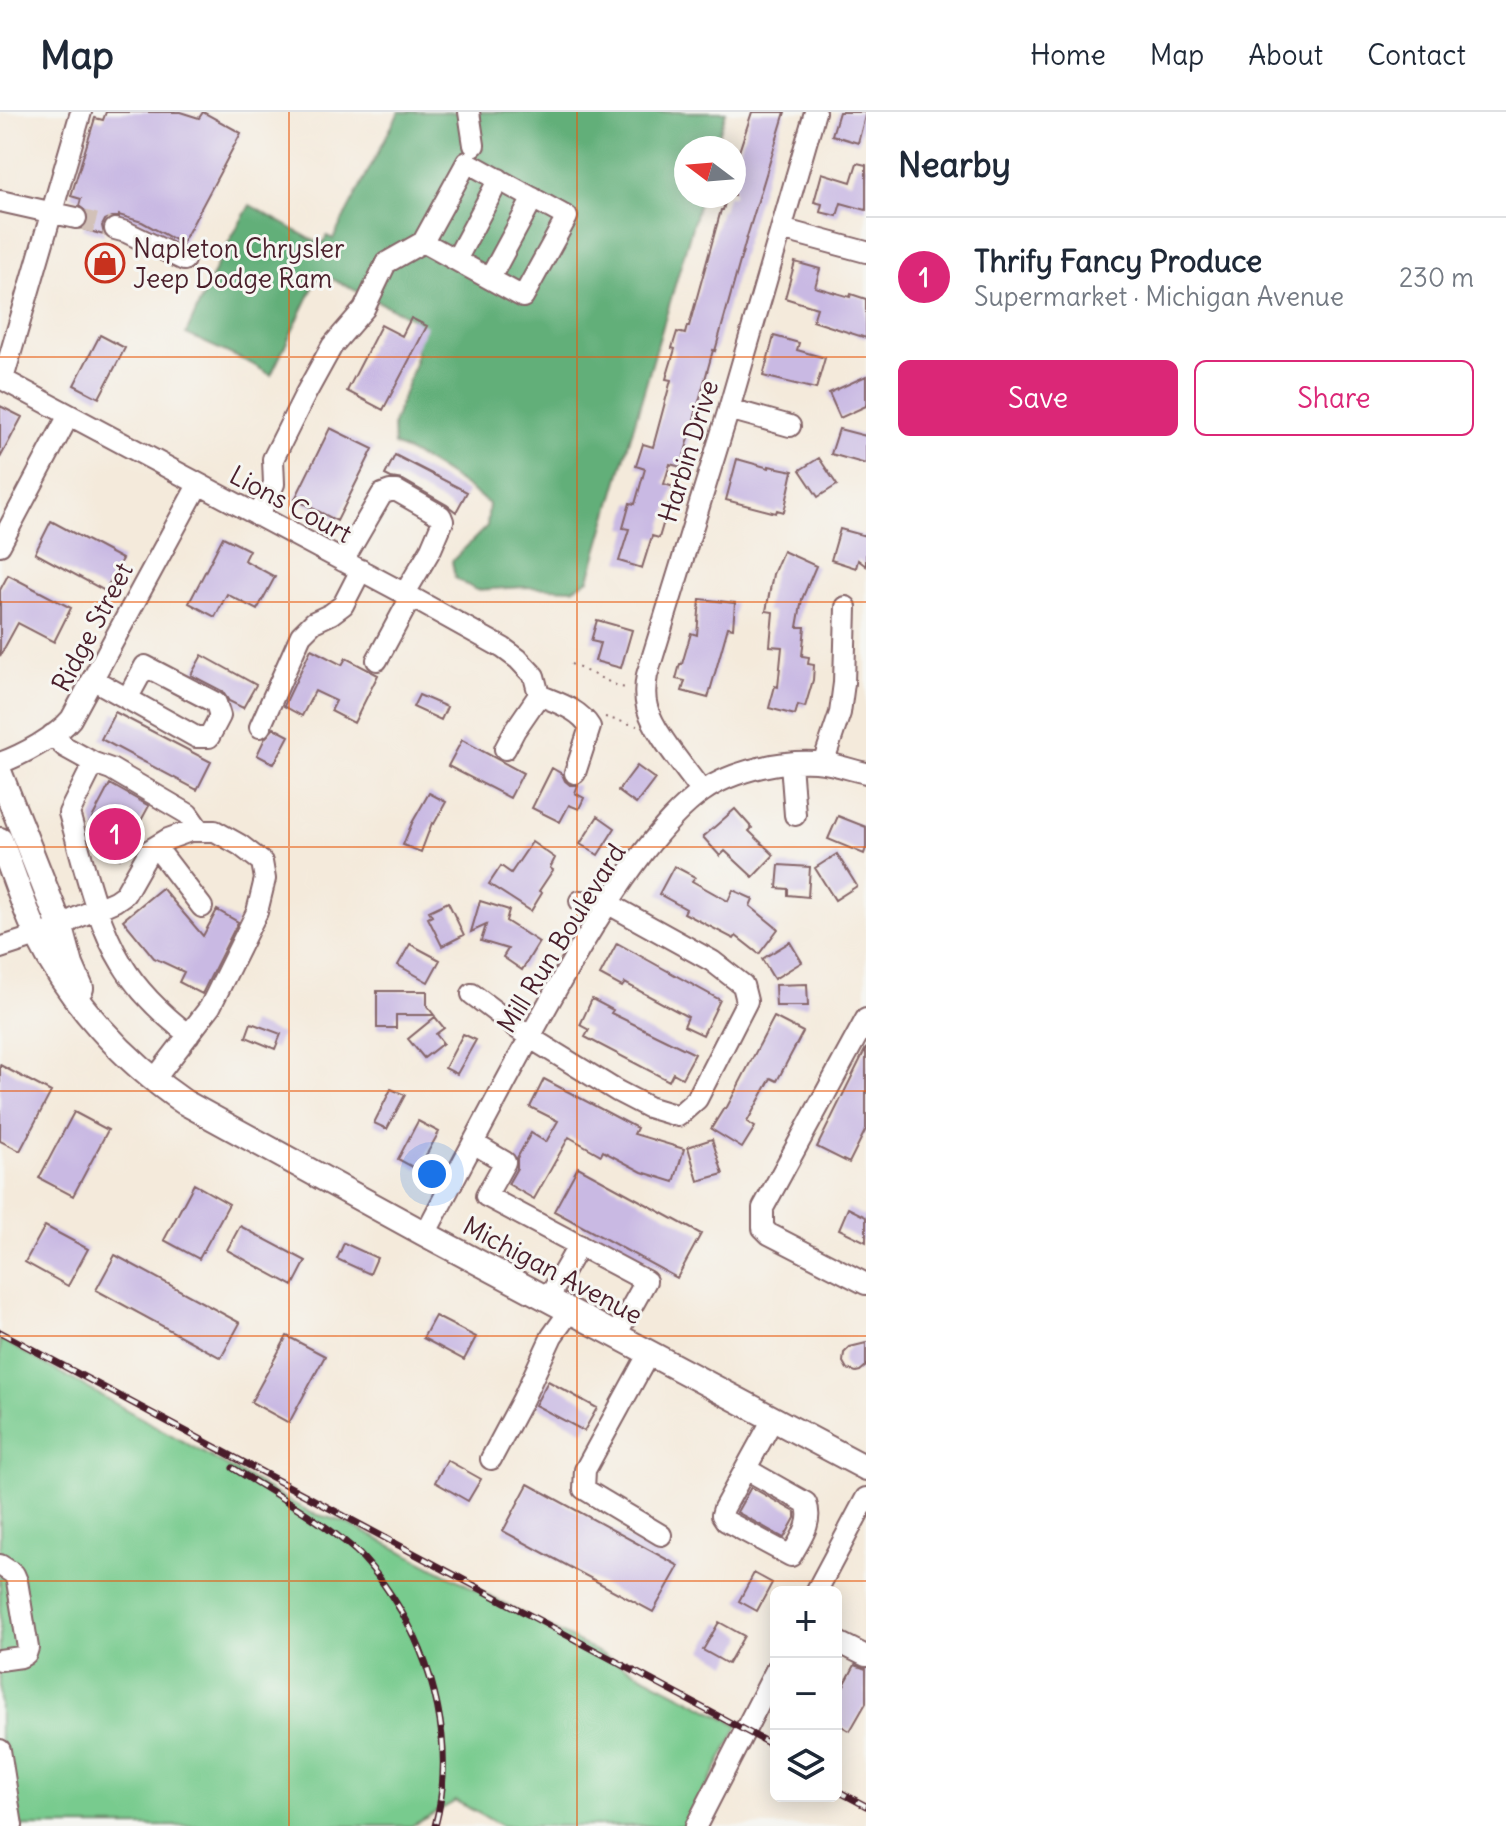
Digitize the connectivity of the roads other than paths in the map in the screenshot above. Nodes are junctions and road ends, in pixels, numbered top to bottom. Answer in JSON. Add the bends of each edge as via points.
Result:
{"nodes":[{"id":1,"x":81,"y":112,"type":"edge"},
{"id":2,"x":469,"y":112,"type":"edge"},
{"id":3,"x":815,"y":112,"type":"edge"},
{"id":4,"x":474,"y":145,"type":"dead end"},
{"id":5,"x":499,"y":179,"type":"junction"},
{"id":6,"x":533,"y":198,"type":"junction"},
{"id":7,"x":0,"y":201,"type":"edge"},
{"id":8,"x":52,"y":212,"type":"junction"},
{"id":9,"x":76,"y":218,"type":"tunnel mouth"},
{"id":10,"x":115,"y":229,"type":"tunnel mouth"},
{"id":11,"x":781,"y":229,"type":"junction"},
{"id":12,"x":423,"y":242,"type":"junction"},
{"id":13,"x":866,"y":252,"type":"edge"},
{"id":14,"x":184,"y":260,"type":"dead end"},
{"id":15,"x":456,"y":260,"type":"junction"},
{"id":16,"x":490,"y":278,"type":"junction"},
{"id":17,"x":1,"y":378,"type":"edge"},
{"id":18,"x":729,"y":409,"type":"junction"},
{"id":19,"x":69,"y":415,"type":"junction"},
{"id":20,"x":790,"y":426,"type":"dead end"},
{"id":21,"x":198,"y":485,"type":"junction"},
{"id":22,"x":258,"y":516,"type":"junction"},
{"id":23,"x":1,"y":539,"type":"edge"},
{"id":24,"x":352,"y":566,"type":"junction"},
{"id":25,"x":408,"y":595,"type":"junction"},
{"id":26,"x":846,"y":607,"type":"dead end"},
{"id":27,"x":377,"y":660,"type":"dead end"},
{"id":28,"x":94,"y":680,"type":"junction"},
{"id":29,"x":539,"y":695,"type":"junction"},
{"id":30,"x":127,"y":699,"type":"dead end"},
{"id":31,"x":260,"y":727,"type":"dead end"},
{"id":32,"x":52,"y":735,"type":"junction"},
{"id":33,"x":505,"y":749,"type":"dead end"},
{"id":34,"x":0,"y":763,"type":"edge"},
{"id":35,"x":94,"y":763,"type":"junction"},
{"id":36,"x":791,"y":763,"type":"junction"},
{"id":37,"x":823,"y":763,"type":"junction"},
{"id":38,"x":575,"y":773,"type":"dead end"},
{"id":39,"x":866,"y":773,"type":"edge"},
{"id":40,"x":0,"y":774,"type":"edge"},
{"id":41,"x":702,"y":792,"type":"junction"},
{"id":42,"x":795,"y":815,"type":"dead end"},
{"id":43,"x":200,"y":831,"type":"junction"},
{"id":44,"x":0,"y":840,"type":"edge"},
{"id":45,"x":156,"y":847,"type":"junction"},
{"id":46,"x":580,"y":901,"type":"dead end"},
{"id":47,"x":607,"y":903,"type":"junction"},
{"id":48,"x":202,"y":907,"type":"dead end"},
{"id":49,"x":98,"y":909,"type":"junction"},
{"id":50,"x":61,"y":928,"type":"junction"},
{"id":51,"x":37,"y":936,"type":"junction"},
{"id":52,"x":0,"y":948,"type":"edge"},
{"id":53,"x":472,"y":994,"type":"dead end"},
{"id":54,"x":866,"y":1019,"type":"edge"},
{"id":55,"x":103,"y":1029,"type":"junction"},
{"id":56,"x":189,"y":1035,"type":"junction"},
{"id":57,"x":529,"y":1037,"type":"junction"},
{"id":58,"x":154,"y":1080,"type":"junction"},
{"id":59,"x":473,"y":1143,"type":"junction"},
{"id":60,"x":425,"y":1234,"type":"junction"},
{"id":61,"x":579,"y":1245,"type":"junction"},
{"id":62,"x":866,"y":1284,"type":"edge"},
{"id":63,"x":559,"y":1305,"type":"junction"},
{"id":64,"x":616,"y":1335,"type":"junction"},
{"id":65,"x":649,"y":1353,"type":"junction"},
{"id":66,"x":773,"y":1419,"type":"junction"},
{"id":67,"x":491,"y":1459,"type":"dead end"},
{"id":68,"x":866,"y":1468,"type":"edge"},
{"id":69,"x":746,"y":1469,"type":"junction"},
{"id":70,"x":866,"y":1498,"type":"edge"},
{"id":71,"x":661,"y":1535,"type":"dead end"},
{"id":72,"x":0,"y":1565,"type":"edge"},
{"id":73,"x":819,"y":1586,"type":"edge"},
{"id":74,"x":842,"y":1644,"type":"edge"},
{"id":75,"x":866,"y":1656,"type":"edge"},
{"id":76,"x":0,"y":1660,"type":"edge"},
{"id":77,"x":770,"y":1682,"type":"edge"},
{"id":78,"x":0,"y":1750,"type":"edge"},
{"id":79,"x":12,"y":1826,"type":"edge"},
{"id":80,"x":696,"y":1826,"type":"edge"}],
"edges":[{"from":1,"to":8,"type":"street"},
{"from":2,"to":4,"type":"street"},
{"from":3,"to":11,"type":"street","name":"Harbin Drive"},
{"from":5,"to":6,"type":"street"},
{"from":5,"to":12,"type":"street","via":[[467,162]]},
{"from":5,"to":15,"type":"street"},
{"from":6,"to":16,"type":"street"},
{"from":6,"to":16,"type":"street","via":[[567,217],[523,297]]},
{"from":7,"to":8,"type":"street"},
{"from":8,"to":9,"type":"street"},
{"from":8,"to":17,"type":"street"},
{"from":10,"to":14,"type":"street"},
{"from":11,"to":13,"type":"street"},
{"from":11,"to":18,"type":"street","name":"Harbin Drive"},
{"from":12,"to":15,"type":"street"},
{"from":12,"to":22,"type":"street","via":[[386,263],[364,309],[332,346],[273,459],[274,484]]},
{"from":15,"to":16,"type":"street"},
{"from":17,"to":19,"type":"street","name":"Lions Court"},
{"from":18,"to":20,"type":"street"},
{"from":18,"to":41,"type":"street","name":"Harbin Drive","via":[[645,690],[653,723]]},
{"from":19,"to":21,"type":"street","name":"Lions Court"},
{"from":19,"to":23,"type":"street"},
{"from":21,"to":22,"type":"street","name":"Lions Court"},
{"from":21,"to":28,"type":"street","name":"Ridge Street"},
{"from":22,"to":24,"type":"street","name":"Lions Court"},
{"from":24,"to":25,"type":"street","name":"Lions Court"},
{"from":24,"to":25,"type":"street","via":[[382,494],[397,491],[443,521]]},
{"from":24,"to":31,"type":"street","via":[[343,605],[301,635]]},
{"from":25,"to":27,"type":"street"},
{"from":25,"to":29,"type":"street","name":"Lions Court","via":[[518,659],[534,676]]},
{"from":26,"to":37,"type":"street","via":[[840,713]]},
{"from":28,"to":30,"type":"street"},
{"from":28,"to":32,"type":"street","name":"Ridge Street","via":[[71,719]]},
{"from":29,"to":33,"type":"street"},
{"from":29,"to":38,"type":"street","via":[[571,709],[590,727]]},
{"from":32,"to":34,"type":"street","name":"Ridge Street"},
{"from":32,"to":35,"type":"street"},
{"from":35,"to":43,"type":"street","via":[[188,814]]},
{"from":35,"to":49,"type":"street","via":[[69,813]]},
{"from":36,"to":37,"type":"street","name":"Mill Run Boulevard"},
{"from":36,"to":41,"type":"street","name":"Mill Run Boulevard","via":[[731,777]]},
{"from":36,"to":42,"type":"street"},
{"from":37,"to":39,"type":"street","name":"Mill Run Boulevard"},
{"from":40,"to":50,"type":"main road","name":"Michigan Avenue"},
{"from":41,"to":47,"type":"street","name":"Mill Run Boulevard","via":[[656,837]]},
{"from":43,"to":45,"type":"street"},
{"from":43,"to":56,"type":"street","via":[[215,831],[240,845],[262,862],[265,879],[257,912],[210,1007]]},
{"from":44,"to":51,"type":"main road","name":"Michigan Avenue"},
{"from":45,"to":48,"type":"street"},
{"from":45,"to":49,"type":"street","via":[[125,894]]},
{"from":46,"to":47,"type":"street"},
{"from":47,"to":57,"type":"street","name":"Mill Run Boulevard"},
{"from":47,"to":57,"type":"street","via":[[712,961],[743,985],[747,1001],[697,1099],[678,1116],[648,1107]]},
{"from":49,"to":50,"type":"street"},
{"from":49,"to":56,"type":"street","via":[[121,964],[152,1004]]},
{"from":50,"to":51,"type":"street"},
{"from":50,"to":55,"type":"main road","name":"Michigan Avenue","via":[[71,965]]},
{"from":51,"to":52,"type":"street"},
{"from":51,"to":55,"type":"main road","name":"Michigan Avenue","via":[[58,974]]},
{"from":53,"to":57,"type":"street"},
{"from":54,"to":62,"type":"street","via":[[762,1217],[769,1234]]},
{"from":55,"to":58,"type":"main road","name":"Michigan Avenue"},
{"from":56,"to":58,"type":"street"},
{"from":57,"to":59,"type":"street","name":"Mill Run Boulevard"},
{"from":58,"to":60,"type":"main road","name":"Michigan Avenue","via":[[184,1102]]},
{"from":59,"to":60,"type":"street","name":"Mill Run Boulevard"},
{"from":59,"to":61,"type":"street","via":[[505,1162],[486,1196]]},
{"from":60,"to":63,"type":"main road","name":"Michigan Avenue"},
{"from":61,"to":63,"type":"street"},
{"from":61,"to":64,"type":"street","via":[[646,1281]]},
{"from":63,"to":64,"type":"main road","name":"Michigan Avenue"},
{"from":63,"to":67,"type":"street","via":[[552,1336]]},
{"from":64,"to":65,"type":"main road","name":"Michigan Avenue"},
{"from":65,"to":66,"type":"main road","name":"Michigan Avenue"},
{"from":65,"to":71,"type":"street","via":[[585,1470],[584,1489]]},
{"from":66,"to":68,"type":"main road","name":"Michigan Avenue"},
{"from":66,"to":69,"type":"street"},
{"from":69,"to":69,"type":"street","via":[[722,1515],[791,1556],[809,1523],[806,1503]]},
{"from":70,"to":73,"type":"street"},
{"from":72,"to":76,"type":"street","via":[[17,1581],[28,1648],[21,1657]]},
{"from":74,"to":75,"type":"street"},
{"from":77,"to":80,"type":"street"},
{"from":78,"to":79,"type":"street"}]}
